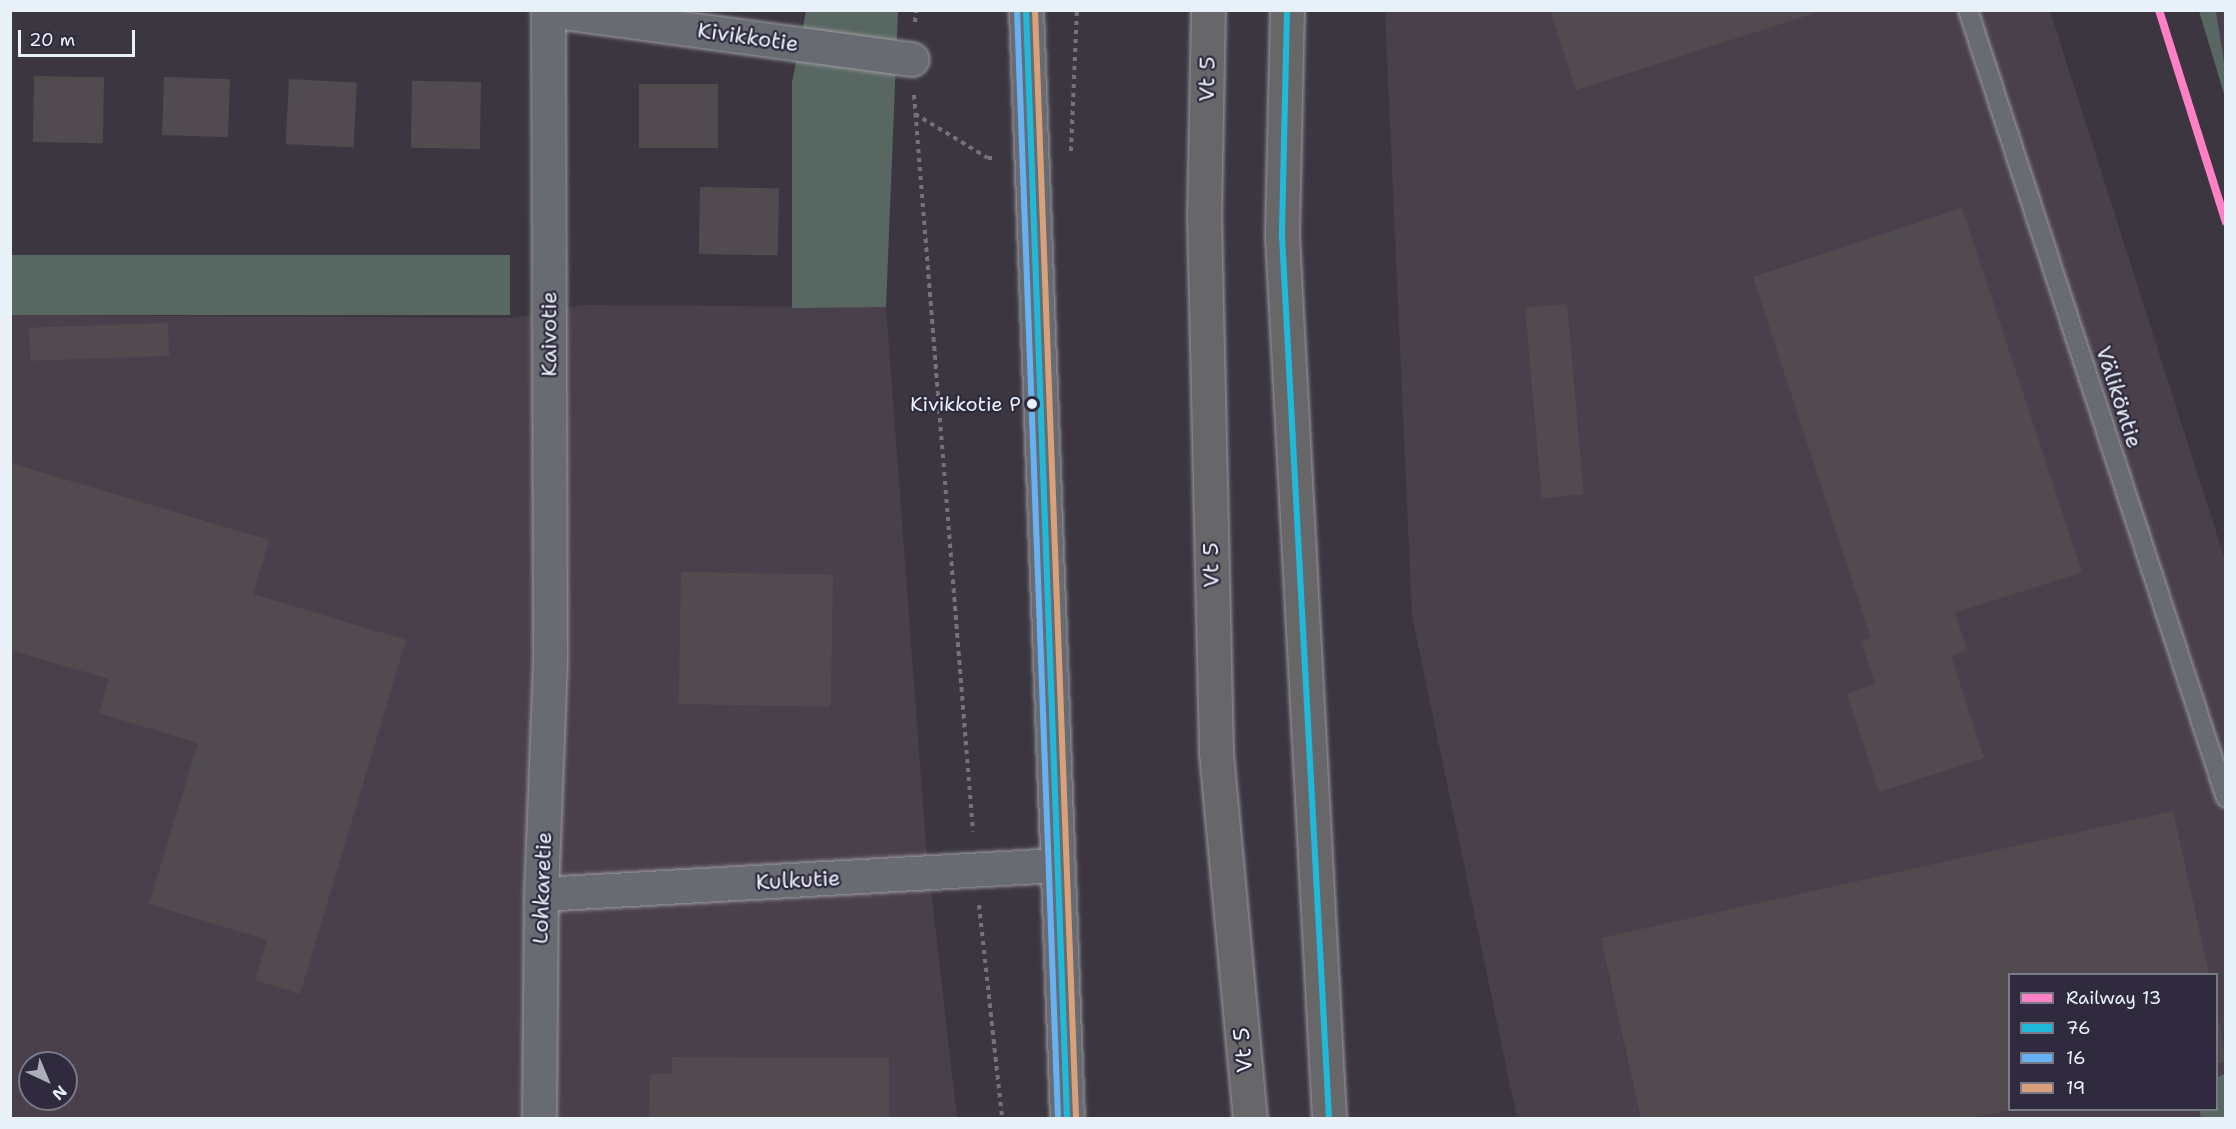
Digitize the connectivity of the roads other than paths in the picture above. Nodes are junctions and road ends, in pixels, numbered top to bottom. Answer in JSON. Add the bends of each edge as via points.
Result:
{"nodes":[{"id":1,"x":548,"y":10,"type":"edge"},
{"id":2,"x":1026,"y":10,"type":"edge"},
{"id":3,"x":1208,"y":10,"type":"edge"},
{"id":4,"x":1287,"y":10,"type":"edge"},
{"id":5,"x":1968,"y":10,"type":"edge"},
{"id":6,"x":912,"y":59,"type":"road end"},
{"id":7,"x":550,"y":658,"type":"joint"},
{"id":8,"x":2226,"y":798,"type":"edge"},
{"id":9,"x":1056,"y":865,"type":"junction"},
{"id":10,"x":541,"y":894,"type":"junction"},
{"id":11,"x":539,"y":1119,"type":"edge"},
{"id":12,"x":1067,"y":1119,"type":"edge"},
{"id":13,"x":1250,"y":1119,"type":"edge"},
{"id":14,"x":1329,"y":1119,"type":"edge"}],
"edges":[{"from":1,"to":6,"type":"street","name":"Kivikkotie"},
{"from":1,"to":7,"type":"street","name":"Kaivotie"},
{"from":2,"to":9,"type":"street"},
{"from":3,"to":13,"type":"highway","name":"Vt 5","via":[[1204,214],[1215,753]]},
{"from":4,"to":14,"type":"highway","via":[[1282,236]]},
{"from":5,"to":8,"type":"lane","name":"Väliköntie"},
{"from":7,"to":10,"type":"street","name":"Lohkaretie"},
{"from":9,"to":10,"type":"street","name":"Kulkutie"},
{"from":9,"to":12,"type":"street"},
{"from":10,"to":11,"type":"street","name":"Lohkaretie"}]}
